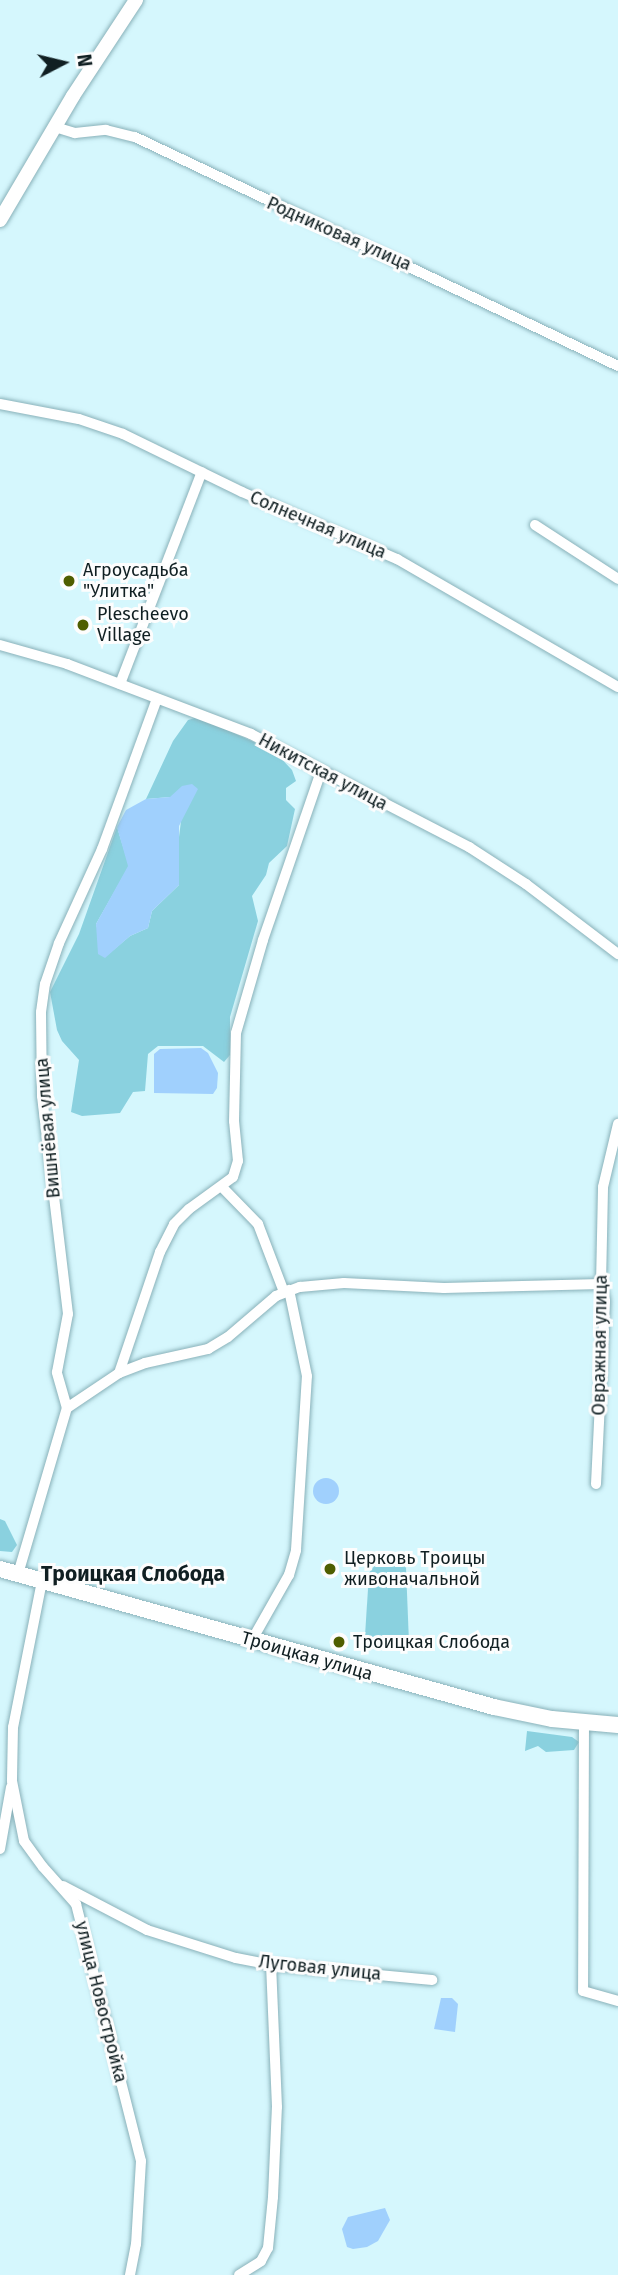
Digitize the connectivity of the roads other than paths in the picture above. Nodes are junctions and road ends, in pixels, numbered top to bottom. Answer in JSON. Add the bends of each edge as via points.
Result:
{"nodes":[{"id":1,"x":136,"y":0,"type":"edge"},
{"id":2,"x":55,"y":127,"type":"junction"},
{"id":3,"x":0,"y":220,"type":"edge"},
{"id":4,"x":618,"y":366,"type":"edge"},
{"id":5,"x":0,"y":404,"type":"edge"},
{"id":6,"x":202,"y":472,"type":"junction"},
{"id":7,"x":535,"y":525,"type":"dead end"},
{"id":8,"x":618,"y":579,"type":"edge"},
{"id":9,"x":0,"y":645,"type":"edge"},
{"id":10,"x":120,"y":684,"type":"junction"},
{"id":11,"x":618,"y":687,"type":"edge"},
{"id":12,"x":157,"y":699,"type":"junction"},
{"id":13,"x":321,"y":772,"type":"junction"},
{"id":14,"x":618,"y":954,"type":"edge"},
{"id":15,"x":618,"y":1124,"type":"edge"},
{"id":16,"x":222,"y":1187,"type":"junction"},
{"id":17,"x":601,"y":1284,"type":"junction"},
{"id":18,"x":286,"y":1291,"type":"junction"},
{"id":19,"x":119,"y":1373,"type":"junction"},
{"id":20,"x":67,"y":1408,"type":"junction"},
{"id":21,"x":596,"y":1484,"type":"dead end"},
{"id":22,"x":0,"y":1569,"type":"edge"},
{"id":23,"x":19,"y":1574,"type":"junction"},
{"id":24,"x":41,"y":1581,"type":"junction"},
{"id":25,"x":252,"y":1640,"type":"junction"},
{"id":26,"x":584,"y":1723,"type":"junction"},
{"id":27,"x":0,"y":1725,"type":"edge"},
{"id":28,"x":618,"y":1725,"type":"edge"},
{"id":29,"x":13,"y":1727,"type":"junction"},
{"id":30,"x":12,"y":1781,"type":"junction"},
{"id":31,"x":0,"y":1849,"type":"edge"},
{"id":32,"x":56,"y":1882,"type":"junction"},
{"id":33,"x":271,"y":1965,"type":"junction"},
{"id":34,"x":432,"y":1980,"type":"dead end"},
{"id":35,"x":618,"y":2001,"type":"edge"},
{"id":36,"x":130,"y":2275,"type":"edge"},
{"id":37,"x":239,"y":2275,"type":"edge"}],
"edges":[{"from":1,"to":2,"type":"street"},
{"from":2,"to":3,"type":"street"},
{"from":2,"to":4,"type":"street","name":"Родниковая улица","via":[[135,137]]},
{"from":5,"to":6,"type":"street","name":"Солнечная улица","via":[[123,434]]},
{"from":6,"to":10,"type":"street"},
{"from":6,"to":11,"type":"street","name":"Солнечная улица","via":[[397,559]]},
{"from":7,"to":8,"type":"street"},
{"from":9,"to":10,"type":"street","name":"Никитская улица"},
{"from":10,"to":12,"type":"street","name":"Никитская улица"},
{"from":12,"to":13,"type":"street","name":"Никитская улица","via":[[251,734]]},
{"from":12,"to":20,"type":"street","name":"Вишнёвая улица","via":[[102,849],[59,943],[41,1012],[42,1096],[68,1314],[57,1372]]},
{"from":13,"to":14,"type":"street","name":"Никитская улица","via":[[469,847],[527,884]]},
{"from":13,"to":16,"type":"street","via":[[236,1033],[238,1161],[233,1177]]},
{"from":15,"to":17,"type":"street","name":"Овражная улица","via":[[603,1187]]},
{"from":16,"to":18,"type":"street","via":[[258,1224]]},
{"from":16,"to":19,"type":"street","via":[[174,1224]]},
{"from":17,"to":18,"type":"street","via":[[444,1288],[344,1283]]},
{"from":17,"to":21,"type":"street","name":"Овражная улица","via":[[605,1301]]},
{"from":18,"to":19,"type":"street","via":[[208,1349]]},
{"from":18,"to":25,"type":"street","via":[[307,1376],[296,1550],[289,1575]]},
{"from":19,"to":20,"type":"street"},
{"from":20,"to":23,"type":"street"},
{"from":22,"to":23,"type":"main road","name":"Троицкая улица"},
{"from":23,"to":24,"type":"main road","name":"Троицкая улица"},
{"from":24,"to":25,"type":"main road","name":"Троицкая улица"},
{"from":24,"to":29,"type":"street","name":"улица Новостройка"},
{"from":25,"to":26,"type":"main road","name":"Троицкая улица","via":[[494,1707]]},
{"from":26,"to":28,"type":"main road","name":"Троицкая улица"},
{"from":26,"to":35,"type":"street","via":[[583,1991]]},
{"from":27,"to":29,"type":"street"},
{"from":29,"to":30,"type":"street","name":"улица Новостройка"},
{"from":30,"to":31,"type":"street"},
{"from":30,"to":32,"type":"street","name":"улица Новостройка","via":[[24,1841]]},
{"from":32,"to":33,"type":"street","name":"Луговая улица","via":[[147,1930]]},
{"from":32,"to":36,"type":"street","name":"улица Новостройка","via":[[76,1904],[141,2161]]},
{"from":33,"to":34,"type":"street","name":"Луговая улица"},
{"from":33,"to":37,"type":"street","via":[[277,2107],[274,2197],[268,2248],[261,2261]]}]}
